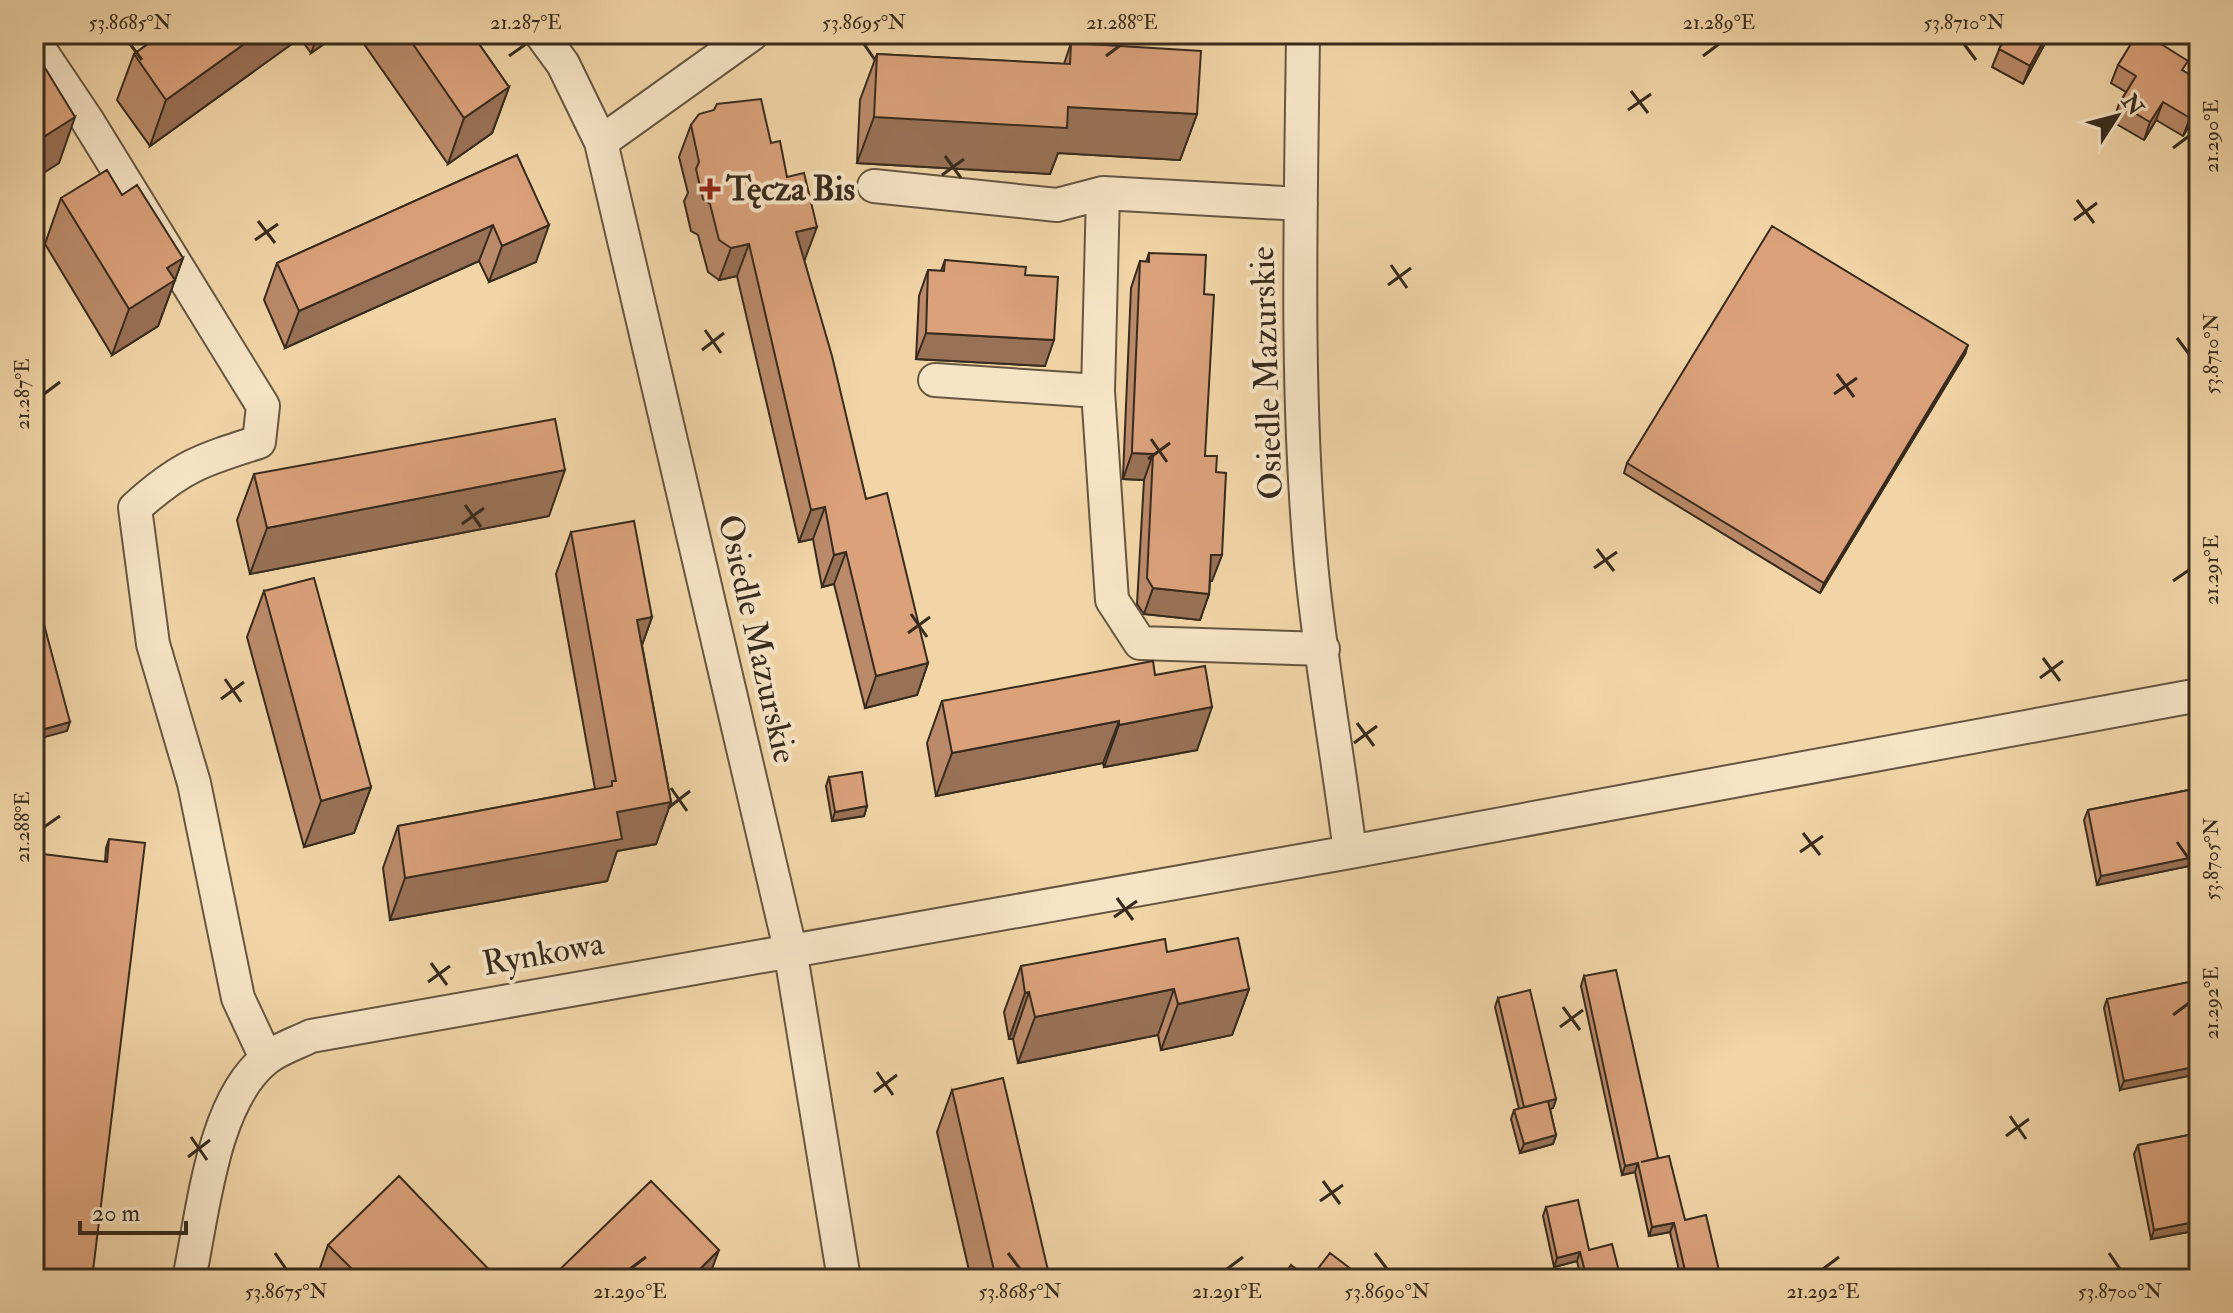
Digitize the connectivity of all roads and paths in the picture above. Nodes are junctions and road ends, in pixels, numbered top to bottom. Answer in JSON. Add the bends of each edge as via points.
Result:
{"nodes":[{"id":1,"x":541,"y":34,"type":"edge"},
{"id":2,"x":752,"y":34,"type":"edge"},
{"id":3,"x":1303,"y":34,"type":"edge"},
{"id":4,"x":43,"y":41,"type":"edge"},
{"id":5,"x":601,"y":142,"type":"junction"},
{"id":6,"x":874,"y":186,"type":"dead end"},
{"id":7,"x":1103,"y":193,"type":"junction"},
{"id":8,"x":1301,"y":204,"type":"junction"},
{"id":9,"x":935,"y":380,"type":"dead end"},
{"id":10,"x":1098,"y":391,"type":"junction"},
{"id":11,"x":1323,"y":649,"type":"junction"},
{"id":12,"x":2199,"y":695,"type":"edge"},
{"id":13,"x":1350,"y":852,"type":"junction"},
{"id":14,"x":790,"y":949,"type":"junction"},
{"id":15,"x":266,"y":1058,"type":"junction"},
{"id":16,"x":189,"y":1279,"type":"edge"},
{"id":17,"x":844,"y":1279,"type":"edge"}],
"edges":[{"from":1,"to":5,"type":"street","name":"Osiedle Mazurskie","via":[[563,64]]},
{"from":2,"to":5,"type":"street"},
{"from":3,"to":8,"type":"street","name":"Osiedle Mazurskie"},
{"from":4,"to":15,"type":"street","via":[[263,406],[259,442],[171,476],[135,508],[153,644],[194,783],[238,998]]},
{"from":5,"to":14,"type":"street","name":"Osiedle Mazurskie"},
{"from":6,"to":7,"type":"street","via":[[1057,205]]},
{"from":7,"to":8,"type":"street"},
{"from":7,"to":10,"type":"street"},
{"from":8,"to":11,"type":"street","name":"Osiedle Mazurskie","via":[[1304,445]]},
{"from":9,"to":10,"type":"street"},
{"from":10,"to":11,"type":"street","via":[[1112,600],[1140,643]]},
{"from":11,"to":13,"type":"street","name":"Osiedle Mazurskie"},
{"from":12,"to":13,"type":"street","name":"Rynkowa"},
{"from":13,"to":14,"type":"street","name":"Rynkowa"},
{"from":14,"to":15,"type":"street","name":"Rynkowa","via":[[311,1036]]},
{"from":14,"to":17,"type":"street","name":"Osiedle Mazurskie"},
{"from":15,"to":16,"type":"street","name":"Rynkowa","via":[[237,1092],[217,1148]]}]}
